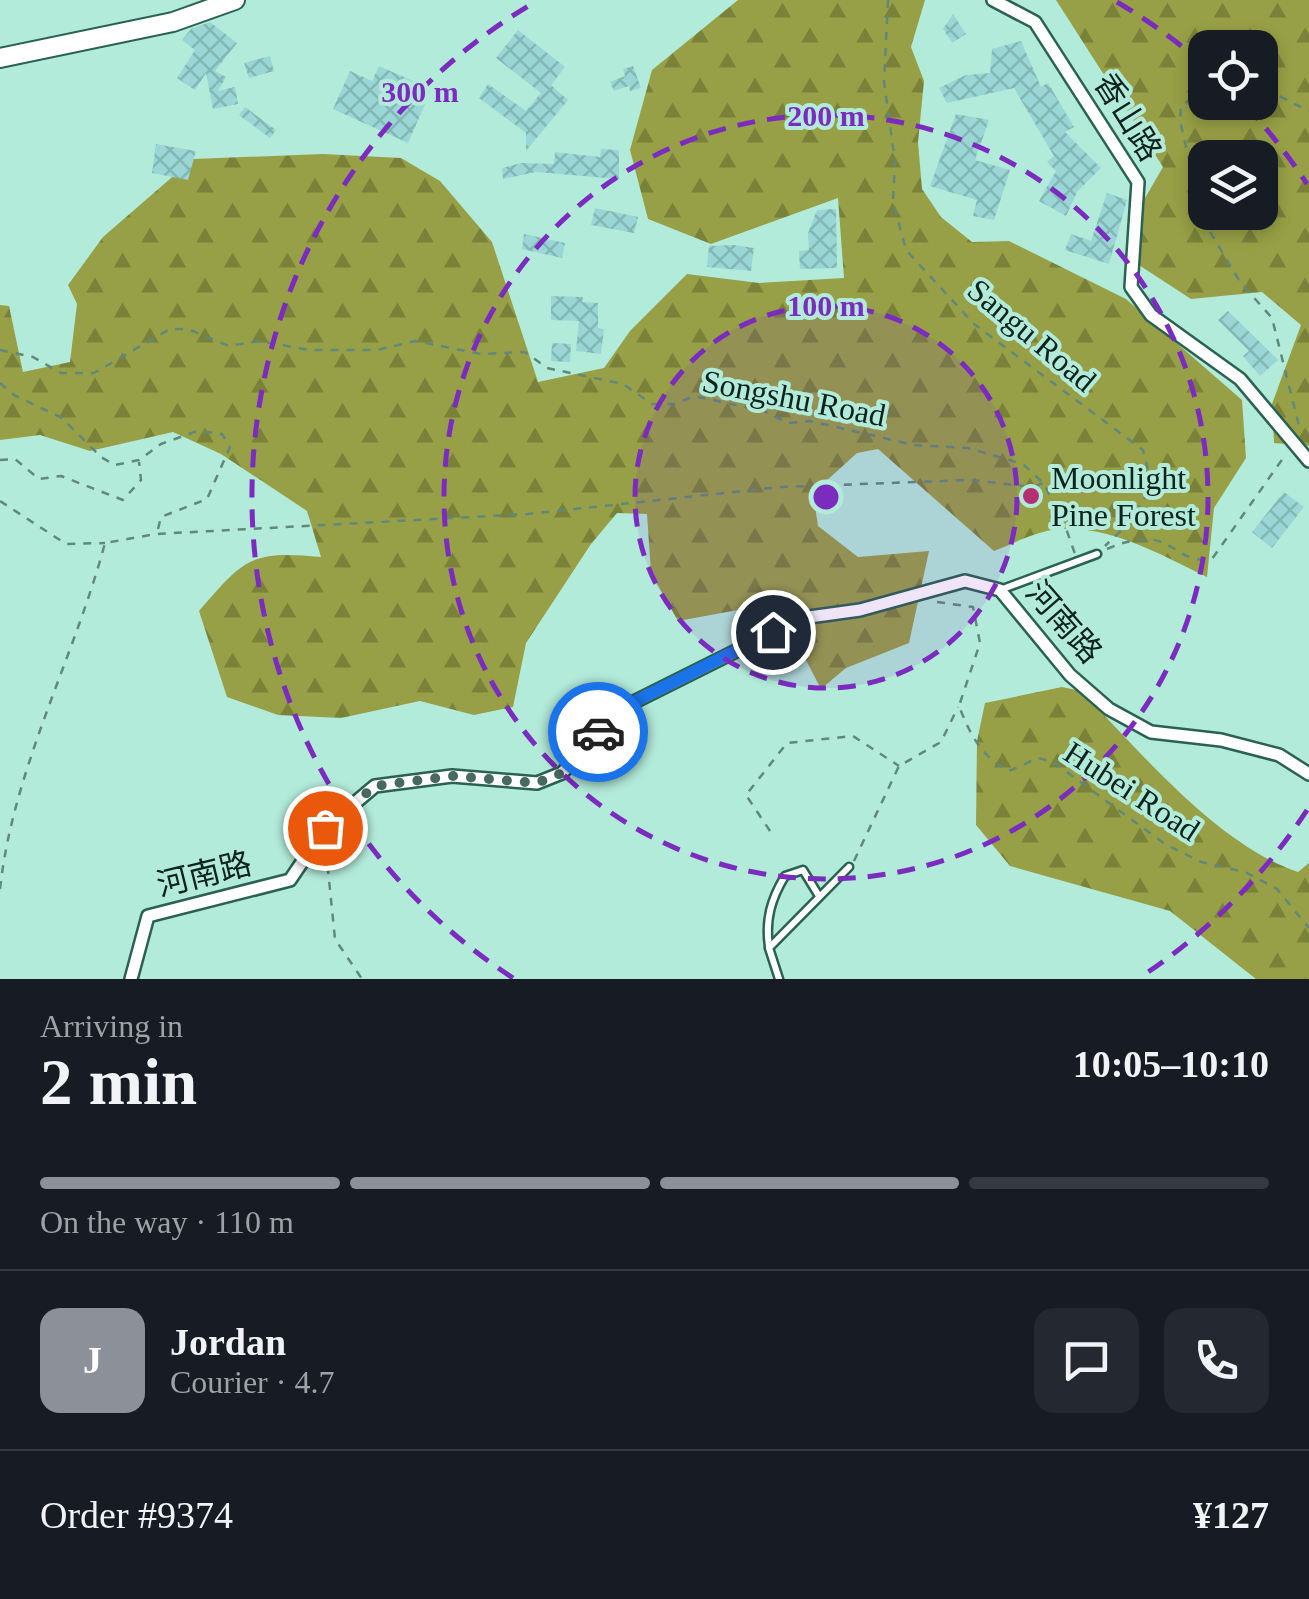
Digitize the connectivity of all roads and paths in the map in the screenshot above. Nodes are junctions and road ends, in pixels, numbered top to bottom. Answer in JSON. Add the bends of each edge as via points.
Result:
{"nodes":[{"id":1,"x":235,"y":0,"type":"edge"},
{"id":2,"x":888,"y":0,"type":"edge"},
{"id":3,"x":993,"y":0,"type":"edge"},
{"id":4,"x":0,"y":58,"type":"edge"},
{"id":5,"x":1278,"y":93,"type":"edge"},
{"id":6,"x":1188,"y":100,"type":"edge"},
{"id":7,"x":1309,"y":111,"type":"edge"},
{"id":8,"x":0,"y":350,"type":"edge"},
{"id":9,"x":0,"y":383,"type":"edge"},
{"id":10,"x":1295,"y":442,"type":"junction"},
{"id":11,"x":0,"y":460,"type":"edge"},
{"id":12,"x":139,"y":460,"type":"junction"},
{"id":13,"x":1309,"y":462,"type":"edge"},
{"id":14,"x":1043,"y":483,"type":"junction"},
{"id":15,"x":0,"y":501,"type":"edge"},
{"id":16,"x":156,"y":534,"type":"junction"},
{"id":17,"x":105,"y":543,"type":"junction"},
{"id":18,"x":1096,"y":554,"type":"junction"},
{"id":19,"x":1076,"y":560,"type":"junction"},
{"id":20,"x":1000,"y":590,"type":"junction"},
{"id":21,"x":932,"y":602,"type":"dead end"},
{"id":22,"x":958,"y":706,"type":"junction"},
{"id":23,"x":900,"y":766,"type":"junction"},
{"id":24,"x":1309,"y":774,"type":"edge"},
{"id":25,"x":325,"y":828,"type":"junction"},
{"id":26,"x":770,"y":831,"type":"dead end"},
{"id":27,"x":2,"y":860,"type":"edge"},
{"id":28,"x":850,"y":867,"type":"joint"},
{"id":29,"x":0,"y":890,"type":"edge"},
{"id":30,"x":819,"y":896,"type":"junction"},
{"id":31,"x":1309,"y":928,"type":"edge"},
{"id":32,"x":769,"y":948,"type":"junction"},
{"id":33,"x":131,"y":979,"type":"edge"},
{"id":34,"x":362,"y":979,"type":"edge"},
{"id":35,"x":779,"y":979,"type":"edge"}],
"edges":[{"from":1,"to":4,"type":"main road","via":[[173,22]]},
{"from":2,"to":18,"type":"path","name":"Sangu Road","via":[[884,82],[895,161],[893,201],[906,250],[974,324],[1143,450],[1152,486],[1130,522]]},
{"from":3,"to":10,"type":"street","name":"香山路","via":[[1035,22],[1138,182],[1132,287],[1141,301],[1240,379]]},
{"from":5,"to":7,"type":"path"},
{"from":6,"to":10,"type":"path","via":[[1180,106],[1180,121],[1203,220],[1240,282],[1272,318],[1301,427]]},
{"from":8,"to":14,"type":"path","name":"Songshu Road","via":[[33,356],[60,373],[94,373],[170,329],[229,346],[259,341],[309,350],[377,350],[415,340],[481,354],[525,352],[546,368],[623,384],[652,404],[694,396],[788,422],[968,448],[1023,464]]},
{"from":9,"to":12,"type":"path","via":[[62,418],[100,456],[115,464]]},
{"from":10,"to":13,"type":"street","name":"香山路"},
{"from":10,"to":18,"type":"path","via":[[1212,559],[1202,561],[1154,537]]},
{"from":11,"to":12,"type":"path","via":[[15,460],[39,478],[61,476],[123,500],[141,480]]},
{"from":12,"to":16,"type":"path","via":[[197,431],[222,434],[230,448],[206,499],[160,517]]},
{"from":14,"to":16,"type":"path","via":[[781,487],[528,514]]},
{"from":14,"to":19,"type":"path"},
{"from":15,"to":17,"type":"path","via":[[66,544]]},
{"from":16,"to":17,"type":"path"},
{"from":17,"to":27,"type":"path"},
{"from":18,"to":19,"type":"lane"},
{"from":19,"to":20,"type":"lane"},
{"from":20,"to":24,"type":"street","name":"河南路","via":[[1070,675],[1109,710],[1151,732],[1279,755]]},
{"from":20,"to":25,"type":"street","name":"河南路","via":[[964,581],[860,610],[802,618],[624,707],[562,773],[537,783],[452,776],[375,786]]},
{"from":21,"to":22,"type":"path","via":[[973,607],[980,643]]},
{"from":22,"to":23,"type":"path","via":[[941,742]]},
{"from":22,"to":31,"type":"path","name":"Hubei Road","via":[[990,762],[1009,771],[1038,758],[1052,762],[1166,844],[1277,889]]},
{"from":23,"to":26,"type":"path","via":[[852,736],[787,743],[746,795]]},
{"from":23,"to":28,"type":"path"},
{"from":25,"to":33,"type":"street","name":"河南路","via":[[290,880],[148,916]]},
{"from":25,"to":34,"type":"path","via":[[335,940]]},
{"from":27,"to":29,"type":"path"},
{"from":28,"to":30,"type":"lane"},
{"from":30,"to":32,"type":"lane"},
{"from":30,"to":32,"type":"lane","via":[[804,870],[786,876],[772,897]]},
{"from":32,"to":35,"type":"lane"}]}
